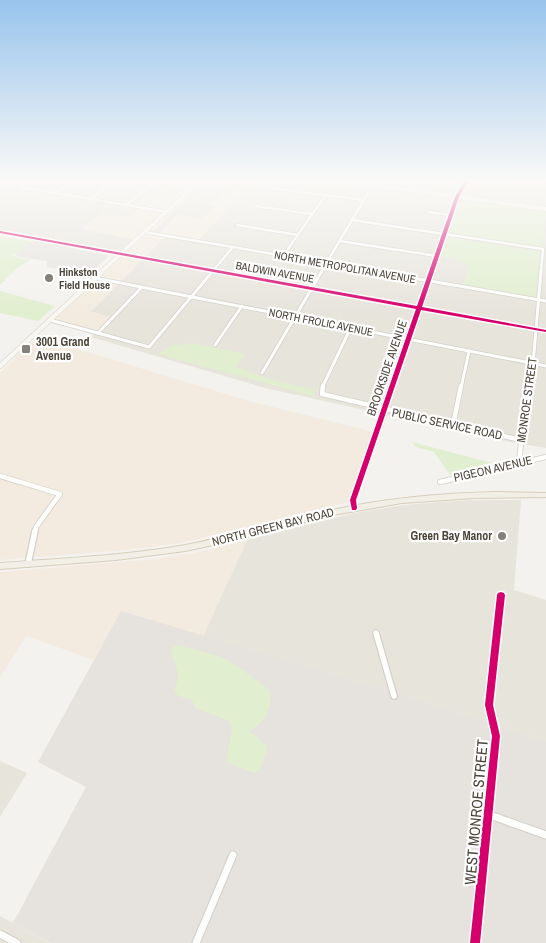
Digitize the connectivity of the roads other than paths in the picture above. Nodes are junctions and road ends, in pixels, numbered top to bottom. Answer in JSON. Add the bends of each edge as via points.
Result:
{"nodes":[{"id":1,"x":153,"y":224,"type":"edge"},
{"id":2,"x":305,"y":224,"type":"edge"},
{"id":3,"x":350,"y":224,"type":"edge"},
{"id":4,"x":378,"y":224,"type":"edge"},
{"id":5,"x":448,"y":224,"type":"edge"},
{"id":6,"x":237,"y":225,"type":"dead end"},
{"id":7,"x":0,"y":232,"type":"edge"},
{"id":8,"x":144,"y":232,"type":"junction"},
{"id":9,"x":444,"y":234,"type":"junction"},
{"id":10,"x":298,"y":235,"type":"junction"},
{"id":11,"x":340,"y":241,"type":"junction"},
{"id":12,"x":232,"y":247,"type":"junction"},
{"id":13,"x":121,"y":254,"type":"junction"},
{"id":14,"x":283,"y":256,"type":"junction"},
{"id":15,"x":437,"y":256,"type":"junction"},
{"id":16,"x":544,"y":261,"type":"edge"},
{"id":17,"x":326,"y":263,"type":"junction"},
{"id":18,"x":213,"y":271,"type":"junction"},
{"id":19,"x":541,"y":273,"type":"junction"},
{"id":20,"x":546,"y":274,"type":"edge"},
{"id":21,"x":95,"y":278,"type":"junction"},
{"id":22,"x":428,"y":281,"type":"junction"},
{"id":23,"x":142,"y":287,"type":"junction"},
{"id":24,"x":312,"y":289,"type":"junction"},
{"id":25,"x":191,"y":296,"type":"junction"},
{"id":26,"x":538,"y":300,"type":"junction"},
{"id":27,"x":546,"y":301,"type":"edge"},
{"id":28,"x":242,"y":306,"type":"junction"},
{"id":29,"x":419,"y":308,"type":"junction"},
{"id":30,"x":295,"y":317,"type":"junction"},
{"id":31,"x":50,"y":320,"type":"junction"},
{"id":32,"x":351,"y":328,"type":"junction"},
{"id":33,"x":536,"y":329,"type":"junction"},
{"id":34,"x":546,"y":331,"type":"edge"},
{"id":35,"x":98,"y":333,"type":"junction"},
{"id":36,"x":408,"y":339,"type":"junction"},
{"id":37,"x":214,"y":345,"type":"dead end"},
{"id":38,"x":469,"y":351,"type":"junction"},
{"id":39,"x":533,"y":363,"type":"junction"},
{"id":40,"x":0,"y":366,"type":"edge"},
{"id":41,"x":546,"y":366,"type":"edge"},
{"id":42,"x":262,"y":373,"type":"dead end"},
{"id":43,"x":384,"y":410,"type":"junction"},
{"id":44,"x":453,"y":425,"type":"junction"},
{"id":45,"x":521,"y":440,"type":"junction"},
{"id":46,"x":546,"y":458,"type":"edge"},
{"id":47,"x":519,"y":462,"type":"junction"},
{"id":48,"x":0,"y":476,"type":"edge"},
{"id":49,"x":440,"y":482,"type":"dead end"},
{"id":50,"x":546,"y":495,"type":"edge"},
{"id":51,"x":354,"y":508,"type":"junction"},
{"id":52,"x":28,"y":564,"type":"junction"},
{"id":53,"x":0,"y":566,"type":"edge"},
{"id":54,"x":501,"y":594,"type":"dead end"},
{"id":55,"x":376,"y":633,"type":"dead end"},
{"id":56,"x":394,"y":696,"type":"dead end"},
{"id":57,"x":490,"y":815,"type":"junction"},
{"id":58,"x":546,"y":835,"type":"edge"},
{"id":59,"x":233,"y":855,"type":"dead end"},
{"id":60,"x":0,"y":934,"type":"edge"},
{"id":61,"x":17,"y":943,"type":"edge"},
{"id":62,"x":196,"y":943,"type":"edge"},
{"id":63,"x":475,"y":943,"type":"edge"}],
"edges":[{"from":1,"to":8,"type":"street"},
{"from":2,"to":10,"type":"street"},
{"from":3,"to":11,"type":"street"},
{"from":4,"to":9,"type":"street"},
{"from":5,"to":9,"type":"street","name":"BROOKSIDE AVENUE"},
{"from":6,"to":10,"type":"street"},
{"from":7,"to":13,"type":"street","name":"BALDWIN AVENUE"},
{"from":8,"to":12,"type":"street","name":"NORTH METROPOLITAN AVENUE"},
{"from":8,"to":13,"type":"street"},
{"from":9,"to":15,"type":"street","name":"BROOKSIDE AVENUE"},
{"from":9,"to":16,"type":"street","name":"MONROE STREET","via":[[543,249]]},
{"from":10,"to":14,"type":"street"},
{"from":11,"to":15,"type":"street"},
{"from":11,"to":17,"type":"street"},
{"from":12,"to":14,"type":"street","name":"NORTH METROPOLITAN AVENUE"},
{"from":12,"to":18,"type":"street"},
{"from":13,"to":18,"type":"street","name":"BALDWIN AVENUE"},
{"from":13,"to":21,"type":"street"},
{"from":14,"to":17,"type":"street","name":"NORTH METROPOLITAN AVENUE"},
{"from":15,"to":22,"type":"street","name":"BROOKSIDE AVENUE"},
{"from":16,"to":19,"type":"street","name":"MONROE STREET"},
{"from":17,"to":22,"type":"street","name":"NORTH METROPOLITAN AVENUE"},
{"from":17,"to":24,"type":"street"},
{"from":18,"to":24,"type":"street","name":"BALDWIN AVENUE"},
{"from":18,"to":25,"type":"street"},
{"from":19,"to":20,"type":"street"},
{"from":19,"to":26,"type":"street","name":"MONROE STREET"},
{"from":21,"to":23,"type":"street","name":"NORTH FROLIC AVENUE"},
{"from":21,"to":31,"type":"street"},
{"from":22,"to":26,"type":"street","name":"NORTH METROPOLITAN AVENUE"},
{"from":22,"to":29,"type":"street","name":"BROOKSIDE AVENUE"},
{"from":23,"to":25,"type":"street","name":"NORTH FROLIC AVENUE"},
{"from":23,"to":35,"type":"street"},
{"from":24,"to":29,"type":"street","name":"BALDWIN AVENUE"},
{"from":24,"to":30,"type":"street"},
{"from":25,"to":28,"type":"street","name":"NORTH FROLIC AVENUE"},
{"from":25,"to":35,"type":"street","via":[[149,347]]},
{"from":26,"to":27,"type":"street","name":"NORTH METROPOLITAN AVENUE"},
{"from":26,"to":33,"type":"street","name":"MONROE STREET"},
{"from":28,"to":30,"type":"street","name":"NORTH FROLIC AVENUE"},
{"from":28,"to":37,"type":"street"},
{"from":29,"to":33,"type":"street","name":"BALDWIN AVENUE"},
{"from":29,"to":36,"type":"street","name":"BROOKSIDE AVENUE"},
{"from":30,"to":32,"type":"street","name":"NORTH FROLIC AVENUE"},
{"from":30,"to":42,"type":"street"},
{"from":31,"to":35,"type":"street"},
{"from":31,"to":40,"type":"street"},
{"from":32,"to":36,"type":"street","name":"NORTH FROLIC AVENUE"},
{"from":32,"to":43,"type":"street","name":"PUBLIC SERVICE ROAD","via":[[321,393]]},
{"from":33,"to":34,"type":"street","name":"BALDWIN AVENUE"},
{"from":33,"to":39,"type":"street","name":"MONROE STREET"},
{"from":36,"to":38,"type":"street","name":"NORTH FROLIC AVENUE"},
{"from":36,"to":43,"type":"street","name":"BROOKSIDE AVENUE"},
{"from":38,"to":39,"type":"street","name":"NORTH FROLIC AVENUE"},
{"from":38,"to":44,"type":"street"},
{"from":39,"to":41,"type":"street","name":"NORTH FROLIC AVENUE"},
{"from":39,"to":45,"type":"street","name":"MONROE STREET"},
{"from":43,"to":44,"type":"street","name":"PUBLIC SERVICE ROAD"},
{"from":43,"to":51,"type":"street","name":"BROOKSIDE AVENUE","via":[[352,500]]},
{"from":44,"to":45,"type":"street","name":"PUBLIC SERVICE ROAD"},
{"from":45,"to":47,"type":"street","name":"MONROE STREET"},
{"from":46,"to":47,"type":"street","name":"PIGEON AVENUE"},
{"from":47,"to":49,"type":"street","name":"PIGEON AVENUE"},
{"from":48,"to":52,"type":"street","via":[[60,494],[36,527]]},
{"from":50,"to":51,"type":"main road","name":"NORTH GREEN BAY ROAD","via":[[410,499]]},
{"from":51,"to":52,"type":"main road","name":"NORTH GREEN BAY ROAD","via":[[184,548]]},
{"from":52,"to":53,"type":"main road","name":"NORTH GREEN BAY ROAD"},
{"from":54,"to":57,"type":"street","name":"WEST MONROE STREET","via":[[488,705],[496,736]]},
{"from":55,"to":56,"type":"street"},
{"from":57,"to":58,"type":"street"},
{"from":57,"to":63,"type":"street","name":"WEST MONROE STREET"},
{"from":59,"to":62,"type":"street"},
{"from":60,"to":61,"type":"street"}]}
